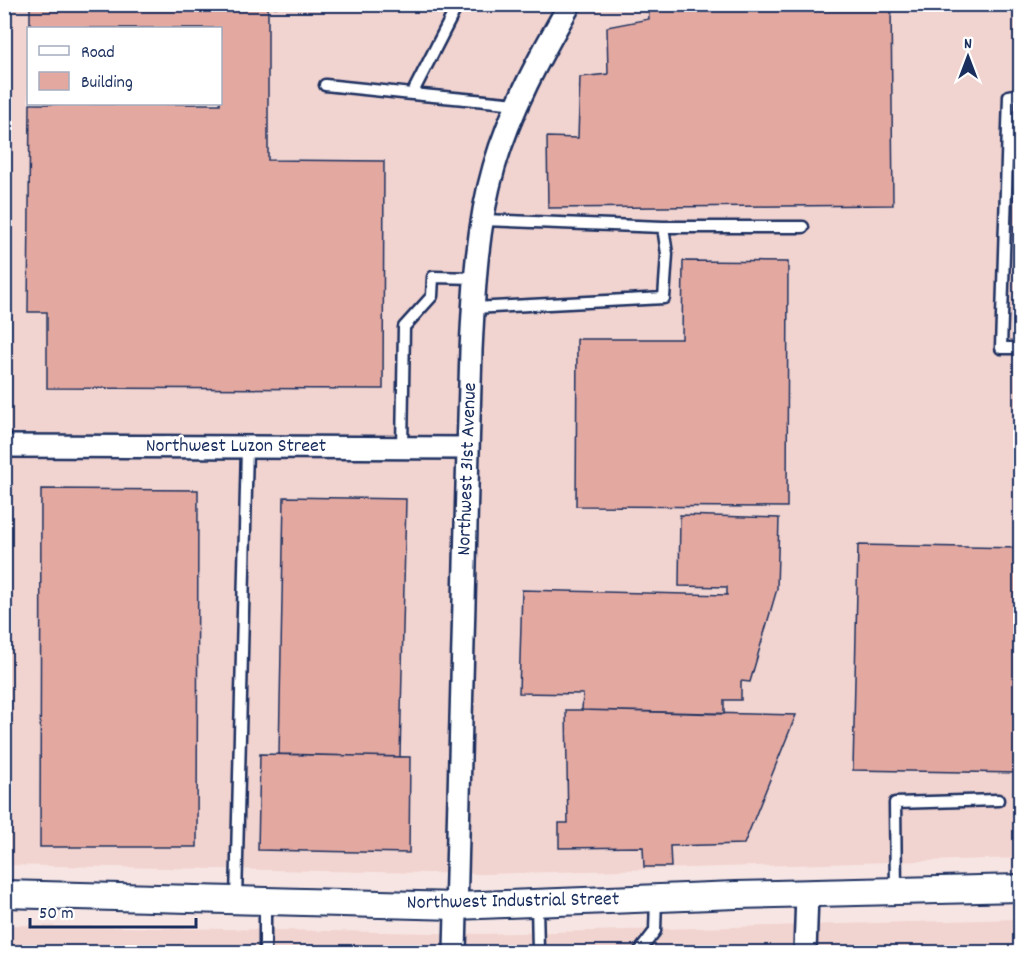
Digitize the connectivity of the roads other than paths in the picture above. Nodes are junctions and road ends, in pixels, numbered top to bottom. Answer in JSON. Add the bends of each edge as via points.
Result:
{"nodes":[{"id":1,"x":458,"y":4,"type":"edge"},
{"id":2,"x":570,"y":4,"type":"edge"},
{"id":3,"x":325,"y":85,"type":"dead end"},
{"id":4,"x":412,"y":94,"type":"junction"},
{"id":5,"x":1020,"y":94,"type":"edge"},
{"id":6,"x":518,"y":104,"type":"junction"},
{"id":7,"x":482,"y":220,"type":"junction"},
{"id":8,"x":663,"y":227,"type":"junction"},
{"id":9,"x":803,"y":227,"type":"dead end"},
{"id":10,"x":475,"y":278,"type":"junction"},
{"id":11,"x":473,"y":308,"type":"junction"},
{"id":12,"x":1020,"y":348,"type":"edge"},
{"id":13,"x":4,"y":446,"type":"edge"},
{"id":14,"x":247,"y":447,"type":"junction"},
{"id":15,"x":402,"y":448,"type":"junction"},
{"id":16,"x":468,"y":448,"type":"junction"},
{"id":17,"x":998,"y":800,"type":"dead end"},
{"id":18,"x":1020,"y":888,"type":"edge"},
{"id":19,"x":896,"y":891,"type":"junction"},
{"id":20,"x":4,"y":894,"type":"edge"},
{"id":21,"x":807,"y":894,"type":"junction"},
{"id":22,"x":656,"y":898,"type":"junction"},
{"id":23,"x":236,"y":900,"type":"junction"},
{"id":24,"x":265,"y":901,"type":"junction"},
{"id":25,"x":537,"y":903,"type":"junction"},
{"id":26,"x":456,"y":906,"type":"junction"},
{"id":27,"x":265,"y":952,"type":"edge"},
{"id":28,"x":454,"y":952,"type":"edge"},
{"id":29,"x":538,"y":952,"type":"edge"},
{"id":30,"x":639,"y":952,"type":"edge"},
{"id":31,"x":805,"y":952,"type":"edge"}],
"edges":[{"from":1,"to":4,"type":"lane"},
{"from":2,"to":6,"type":"street","name":"Northwest 31st Avenue"},
{"from":3,"to":4,"type":"lane"},
{"from":4,"to":6,"type":"lane"},
{"from":5,"to":12,"type":"lane","via":[[1009,96],[1001,348]]},
{"from":6,"to":7,"type":"street","name":"Northwest 31st Avenue","via":[[493,169]]},
{"from":7,"to":8,"type":"lane"},
{"from":7,"to":10,"type":"street","name":"Northwest 31st Avenue"},
{"from":8,"to":9,"type":"lane"},
{"from":8,"to":11,"type":"lane","via":[[667,254],[663,298]]},
{"from":10,"to":11,"type":"street","name":"Northwest 31st Avenue"},
{"from":10,"to":15,"type":"lane","via":[[433,277],[432,296],[404,327]]},
{"from":11,"to":16,"type":"street","name":"Northwest 31st Avenue"},
{"from":13,"to":14,"type":"street","name":"Northwest Luzon Street"},
{"from":14,"to":15,"type":"street","name":"Northwest Luzon Street"},
{"from":14,"to":23,"type":"lane"},
{"from":15,"to":16,"type":"street","name":"Northwest Luzon Street"},
{"from":16,"to":26,"type":"street","name":"Northwest 31st Avenue"},
{"from":17,"to":19,"type":"lane","via":[[895,803]]},
{"from":18,"to":19,"type":"street","name":"Northwest Industrial Street"},
{"from":19,"to":21,"type":"street","name":"Northwest Industrial Street"},
{"from":20,"to":23,"type":"street","name":"Northwest Industrial Street"},
{"from":21,"to":22,"type":"street","name":"Northwest Industrial Street"},
{"from":21,"to":31,"type":"street"},
{"from":22,"to":25,"type":"street","name":"Northwest Industrial Street"},
{"from":22,"to":30,"type":"lane","via":[[655,931]]},
{"from":23,"to":24,"type":"street","name":"Northwest Industrial Street"},
{"from":24,"to":26,"type":"street","name":"Northwest Industrial Street"},
{"from":24,"to":27,"type":"lane"},
{"from":25,"to":26,"type":"street","name":"Northwest Industrial Street"},
{"from":25,"to":29,"type":"lane"},
{"from":26,"to":28,"type":"street","name":"Northwest 31st Avenue"}]}
